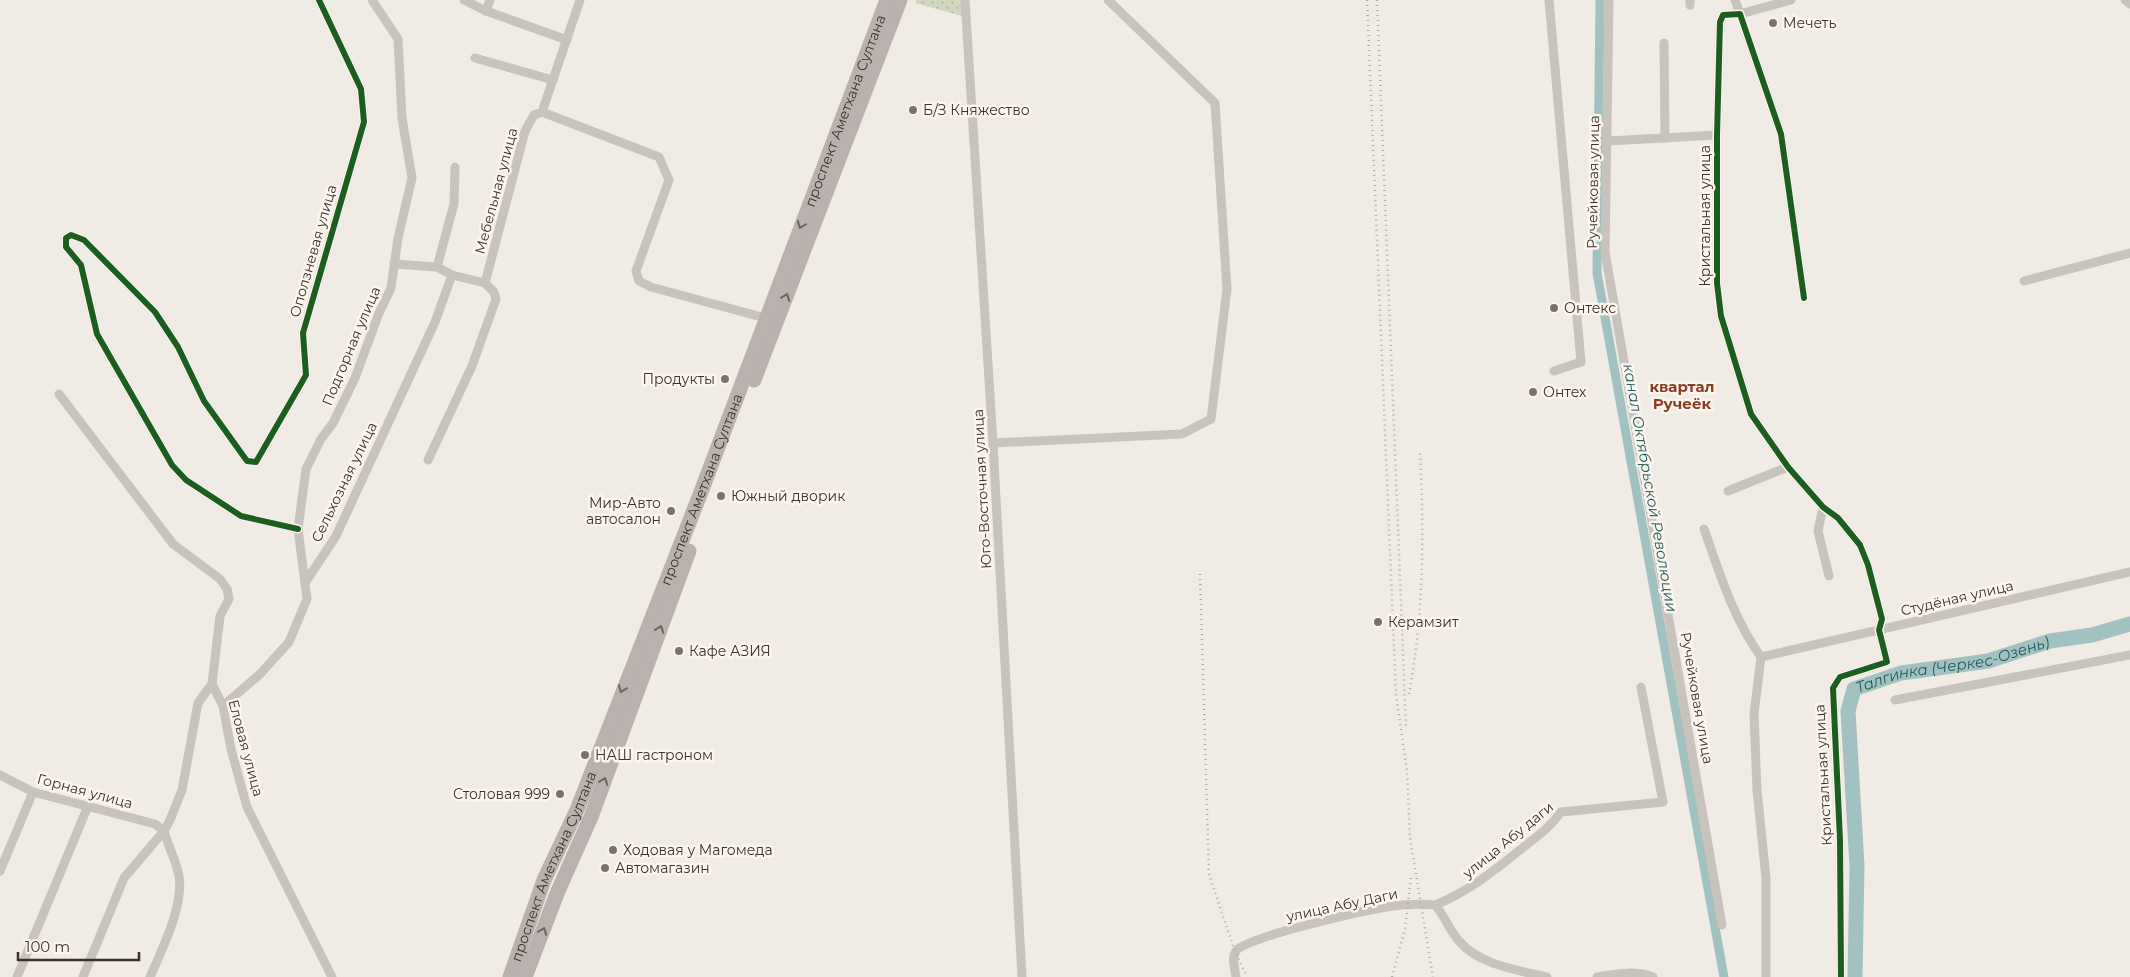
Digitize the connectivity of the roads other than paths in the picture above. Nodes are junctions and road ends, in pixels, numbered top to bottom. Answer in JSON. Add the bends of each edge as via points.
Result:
{"nodes":[{"id":1,"x":319,"y":0,"type":"edge"},
{"id":2,"x":372,"y":0,"type":"edge"},
{"id":3,"x":464,"y":0,"type":"edge"},
{"id":4,"x":490,"y":0,"type":"edge"},
{"id":5,"x":580,"y":0,"type":"edge"},
{"id":6,"x":887,"y":0,"type":"edge"},
{"id":7,"x":900,"y":0,"type":"edge"},
{"id":8,"x":965,"y":0,"type":"edge"},
{"id":9,"x":1108,"y":0,"type":"edge"},
{"id":10,"x":1549,"y":0,"type":"edge"},
{"id":11,"x":1609,"y":0,"type":"edge"},
{"id":12,"x":1735,"y":0,"type":"edge"},
{"id":13,"x":1791,"y":0,"type":"edge"},
{"id":14,"x":2125,"y":0,"type":"edge"},
{"id":15,"x":1765,"y":3,"type":"edge"},
{"id":16,"x":2130,"y":4,"type":"edge"},
{"id":17,"x":486,"y":11,"type":"junction"},
{"id":18,"x":1740,"y":14,"type":"junction"},
{"id":19,"x":567,"y":40,"type":"junction"},
{"id":20,"x":1664,"y":43,"type":"dead end"},
{"id":21,"x":475,"y":58,"type":"dead end"},
{"id":22,"x":553,"y":80,"type":"junction"},
{"id":23,"x":542,"y":112,"type":"junction"},
{"id":24,"x":1717,"y":135,"type":"junction"},
{"id":25,"x":1665,"y":138,"type":"junction"},
{"id":26,"x":1608,"y":140,"type":"junction"},
{"id":27,"x":455,"y":167,"type":"dead end"},
{"id":28,"x":2130,"y":253,"type":"edge"},
{"id":29,"x":394,"y":264,"type":"junction"},
{"id":30,"x":438,"y":267,"type":"junction"},
{"id":31,"x":452,"y":275,"type":"junction"},
{"id":32,"x":2024,"y":281,"type":"dead end"},
{"id":33,"x":485,"y":282,"type":"junction"},
{"id":34,"x":1804,"y":298,"type":"dead end"},
{"id":35,"x":771,"y":320,"type":"junction"},
{"id":36,"x":1554,"y":371,"type":"dead end"},
{"id":37,"x":59,"y":394,"type":"dead end"},
{"id":38,"x":993,"y":443,"type":"junction"},
{"id":39,"x":428,"y":460,"type":"dead end"},
{"id":40,"x":1788,"y":467,"type":"junction"},
{"id":41,"x":1728,"y":491,"type":"dead end"},
{"id":42,"x":1823,"y":507,"type":"junction"},
{"id":43,"x":1704,"y":529,"type":"dead end"},
{"id":44,"x":298,"y":530,"type":"junction"},
{"id":45,"x":2130,"y":572,"type":"edge"},
{"id":46,"x":1829,"y":576,"type":"dead end"},
{"id":47,"x":305,"y":583,"type":"junction"},
{"id":48,"x":1879,"y":630,"type":"junction"},
{"id":49,"x":2130,"y":655,"type":"edge"},
{"id":50,"x":1762,"y":656,"type":"junction"},
{"id":51,"x":212,"y":684,"type":"junction"},
{"id":52,"x":1641,"y":687,"type":"dead end"},
{"id":53,"x":1895,"y":700,"type":"dead end"},
{"id":54,"x":223,"y":706,"type":"junction"},
{"id":55,"x":0,"y":775,"type":"edge"},
{"id":56,"x":34,"y":792,"type":"junction"},
{"id":57,"x":88,"y":806,"type":"junction"},
{"id":58,"x":164,"y":831,"type":"junction"},
{"id":59,"x":0,"y":871,"type":"edge"},
{"id":60,"x":1435,"y":905,"type":"junction"},
{"id":61,"x":1722,"y":924,"type":"dead end"},
{"id":62,"x":17,"y":977,"type":"edge"},
{"id":63,"x":83,"y":977,"type":"edge"},
{"id":64,"x":150,"y":977,"type":"edge"},
{"id":65,"x":332,"y":977,"type":"edge"},
{"id":66,"x":510,"y":977,"type":"edge"},
{"id":67,"x":525,"y":977,"type":"edge"},
{"id":68,"x":1022,"y":977,"type":"edge"},
{"id":69,"x":1236,"y":977,"type":"edge"},
{"id":70,"x":1547,"y":977,"type":"edge"},
{"id":71,"x":1597,"y":977,"type":"edge"},
{"id":72,"x":1653,"y":977,"type":"edge"},
{"id":73,"x":1766,"y":977,"type":"edge"},
{"id":74,"x":1841,"y":977,"type":"edge"}],
"edges":[{"from":1,"to":44,"type":"street","name":"Оползневая улица","via":[[361,89],[364,122],[303,333],[306,375],[256,462],[247,461],[204,401],[178,347],[155,312],[84,240],[71,235],[66,238],[66,247],[81,265],[97,334],[172,465],[186,480],[241,516]]},
{"from":2,"to":29,"type":"street","name":"Подгорная улица","via":[[398,39],[402,118],[412,178]]},
{"from":3,"to":17,"type":"street"},
{"from":4,"to":17,"type":"street"},
{"from":5,"to":19,"type":"street","name":"Мебельная улица"},
{"from":6,"to":35,"type":"main road","name":"проспект Аметхана Султана","one_way":true},
{"from":35,"to":7,"type":"main road","one_way":true},
{"from":8,"to":38,"type":"street","name":"Юго-Восточная улица"},
{"from":9,"to":38,"type":"street","via":[[1215,103],[1227,289],[1211,419],[1182,434]]},
{"from":10,"to":36,"type":"street","via":[[1581,362]]},
{"from":11,"to":26,"type":"street","name":"Ручейковая улица"},
{"from":12,"to":18,"type":"street"},
{"from":13,"to":15,"type":"street"},
{"from":14,"to":16,"type":"street"},
{"from":15,"to":18,"type":"street"},
{"from":17,"to":19,"type":"street"},
{"from":18,"to":24,"type":"street","name":"Кристальная улица","via":[[1723,15],[1720,22]]},
{"from":18,"to":34,"type":"street","via":[[1781,134]]},
{"from":19,"to":22,"type":"street","name":"Мебельная улица"},
{"from":20,"to":25,"type":"street"},
{"from":21,"to":22,"type":"street"},
{"from":22,"to":23,"type":"street","name":"Мебельная улица"},
{"from":23,"to":33,"type":"street","name":"Мебельная улица","via":[[534,115],[525,131]]},
{"from":23,"to":35,"type":"street","via":[[659,157],[669,180],[636,271],[639,282]]},
{"from":24,"to":25,"type":"street"},
{"from":24,"to":40,"type":"street","name":"Кристальная улица","via":[[1717,283],[1721,316],[1751,414]]},
{"from":25,"to":26,"type":"street"},
{"from":26,"to":61,"type":"street","name":"Ручейковая улица","via":[[1605,252]]},
{"from":27,"to":30,"type":"street","via":[[454,204]]},
{"from":28,"to":32,"type":"street"},
{"from":29,"to":30,"type":"street"},
{"from":29,"to":44,"type":"street","name":"Подгорная улица","via":[[391,288],[355,378],[334,423],[321,439],[306,469]]},
{"from":30,"to":31,"type":"street"},
{"from":31,"to":33,"type":"street"},
{"from":31,"to":47,"type":"street","name":"Сельхозная улица","via":[[435,322],[336,536]]},
{"from":33,"to":39,"type":"street","via":[[496,299],[472,366]]},
{"from":35,"to":66,"type":"main road","name":"проспект Аметхана Султана","one_way":true,"via":[[577,810],[544,880]]},
{"from":67,"to":35,"type":"main road","one_way":true,"via":[[558,890],[591,817]]},
{"from":37,"to":51,"type":"street","via":[[173,544],[220,579],[227,589],[229,599],[220,616]]},
{"from":38,"to":68,"type":"street","name":"Юго-Восточная улица"},
{"from":40,"to":41,"type":"street"},
{"from":40,"to":42,"type":"street","name":"Кристальная улица"},
{"from":42,"to":46,"type":"street","via":[[1818,532]]},
{"from":42,"to":48,"type":"street","name":"Кристальная улица","via":[[1838,518],[1860,545],[1882,619]]},
{"from":43,"to":50,"type":"street","via":[[1729,600],[1747,636]]},
{"from":44,"to":47,"type":"street","name":"Подгорная улица"},
{"from":45,"to":48,"type":"street","name":"Студёная улица"},
{"from":47,"to":54,"type":"street","via":[[307,599],[289,642],[260,674]]},
{"from":48,"to":50,"type":"street","name":"Студёная улица"},
{"from":48,"to":74,"type":"street","name":"Кристальная улица","via":[[1887,662],[1840,677],[1832,695],[1840,840]]},
{"from":49,"to":53,"type":"street"},
{"from":50,"to":73,"type":"street","via":[[1754,714],[1757,790],[1766,878]]},
{"from":51,"to":54,"type":"street","name":"Еловая улица"},
{"from":51,"to":58,"type":"street","via":[[198,703],[182,790]]},
{"from":52,"to":60,"type":"street","name":"улица Абу даги","via":[[1663,802],[1561,812],[1551,826],[1494,872]]},
{"from":54,"to":65,"type":"street","name":"Еловая улица","via":[[247,807]]},
{"from":55,"to":56,"type":"street","name":"Горная улица"},
{"from":56,"to":57,"type":"street","name":"Горная улица"},
{"from":56,"to":59,"type":"street"},
{"from":57,"to":58,"type":"street","name":"Горная улица","via":[[155,824]]},
{"from":57,"to":62,"type":"street"},
{"from":58,"to":63,"type":"street","via":[[124,878]]},
{"from":58,"to":64,"type":"street","via":[[179,877],[179,895]]},
{"from":60,"to":69,"type":"street","name":"улица Абу Даги","via":[[1391,906],[1283,931],[1242,945],[1235,952]]},
{"from":60,"to":70,"type":"street","via":[[1470,952]]},
{"from":71,"to":72,"type":"street","via":[[1640,973]]}]}
